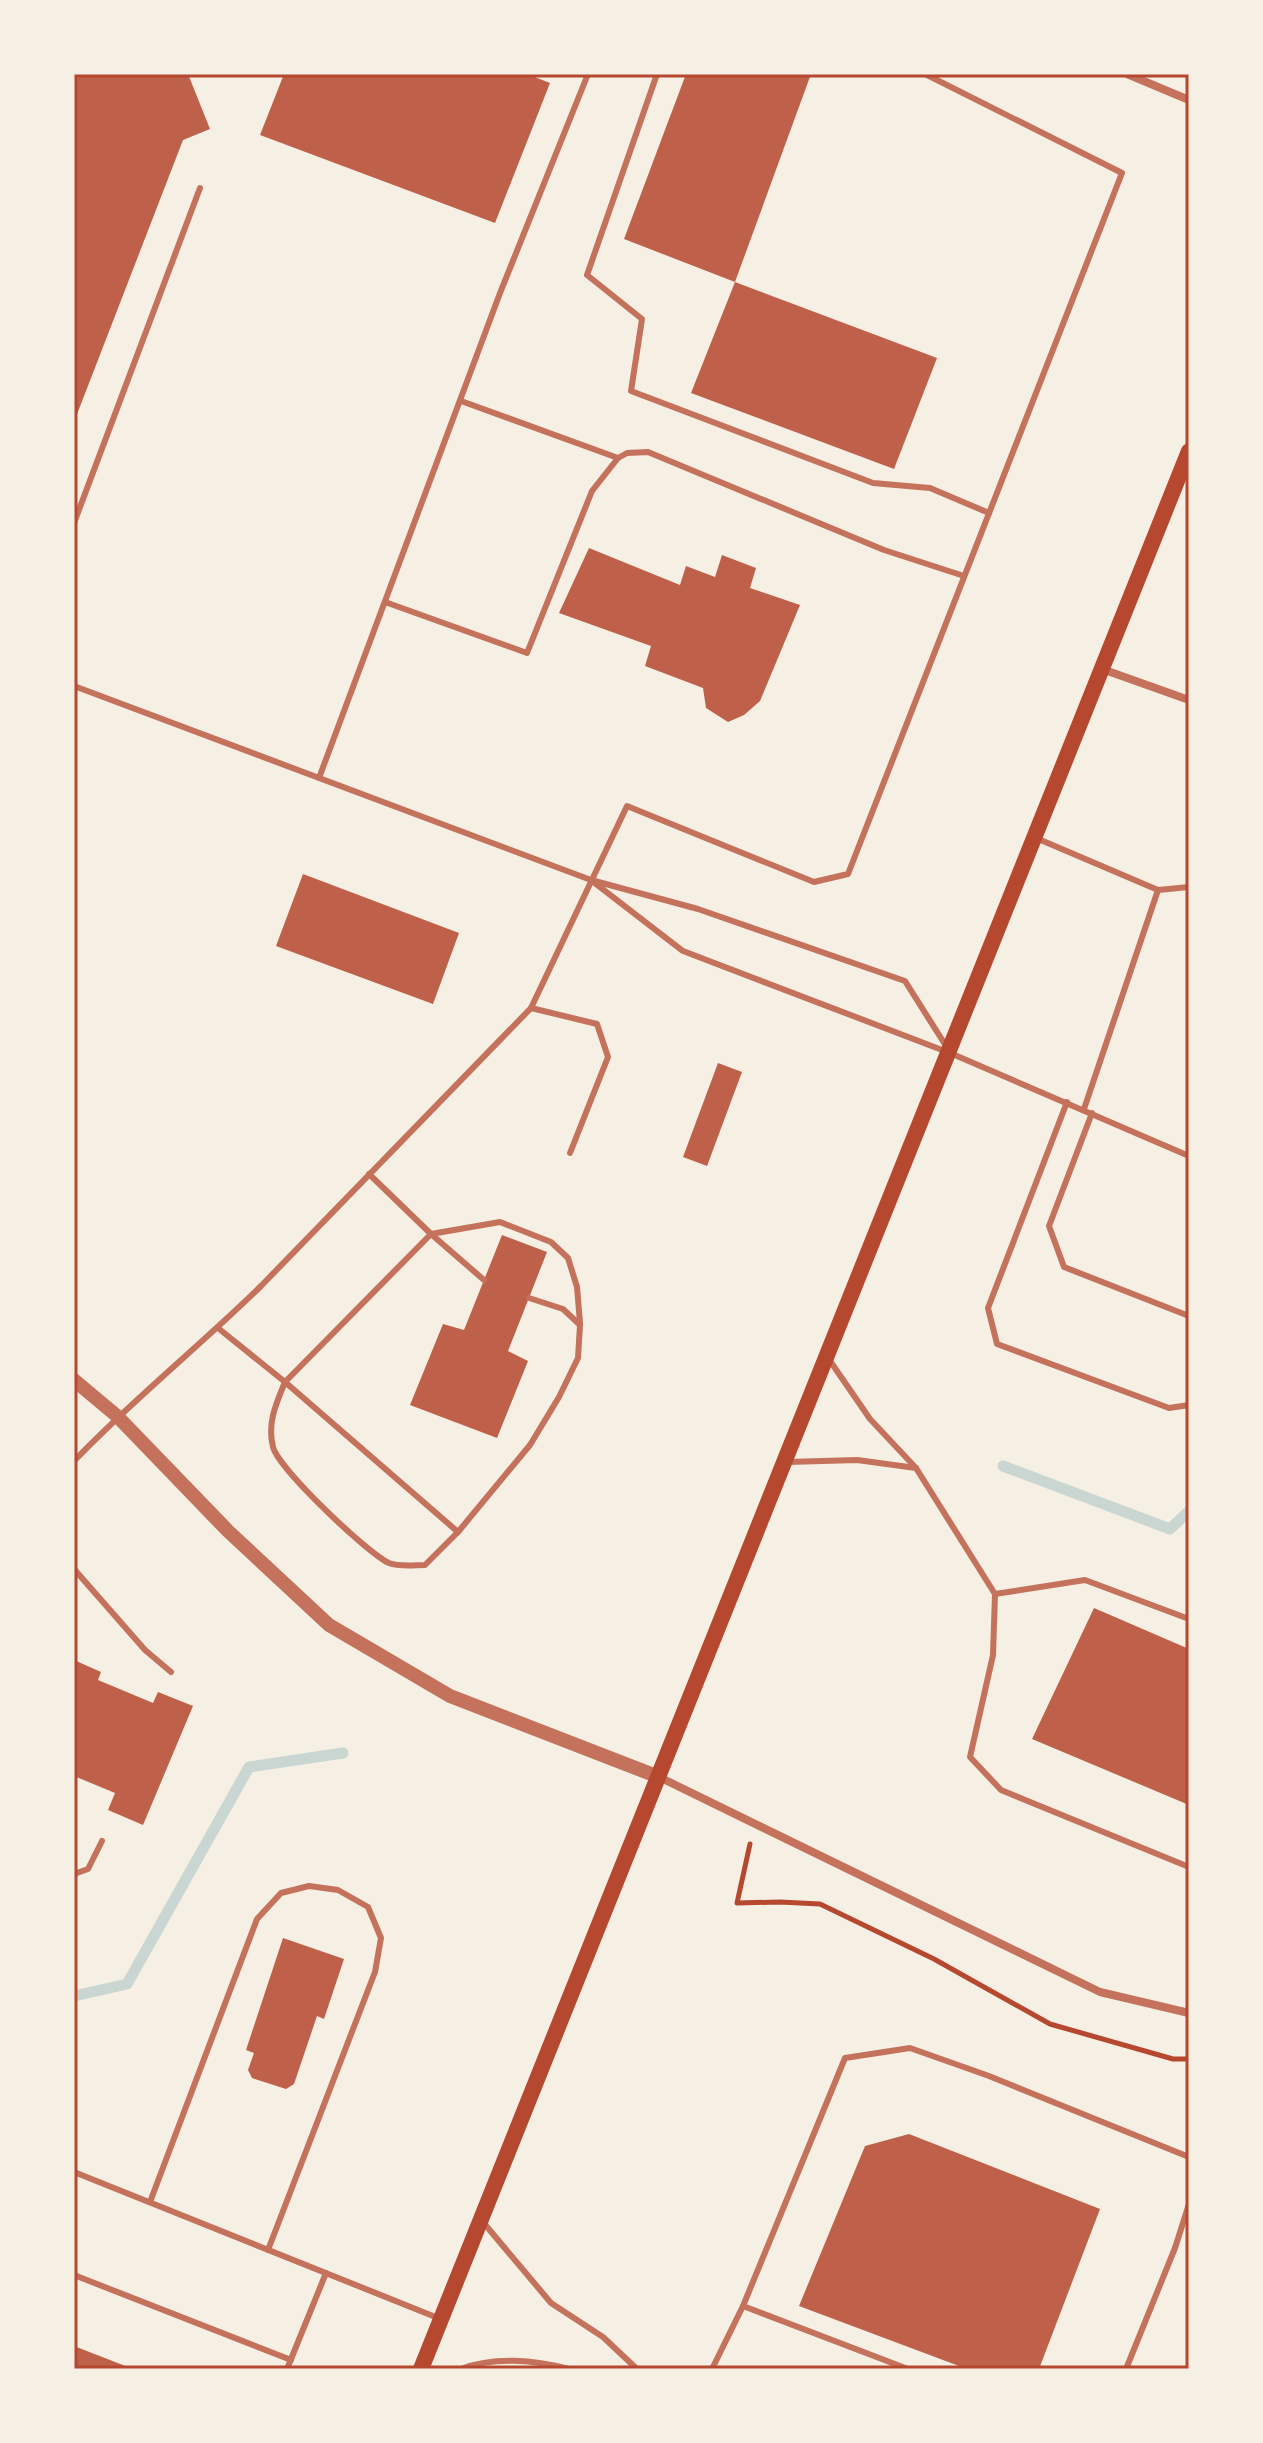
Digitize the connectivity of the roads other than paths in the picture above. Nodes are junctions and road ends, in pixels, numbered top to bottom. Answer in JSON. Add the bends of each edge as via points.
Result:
{"nodes":[{"id":1,"x":588,"y":74,"type":"edge"},
{"id":2,"x":657,"y":74,"type":"edge"},
{"id":3,"x":925,"y":74,"type":"edge"},
{"id":4,"x":1127,"y":74,"type":"edge"},
{"id":5,"x":1189,"y":100,"type":"edge"},
{"id":6,"x":200,"y":188,"type":"dead end"},
{"id":7,"x":461,"y":401,"type":"junction"},
{"id":8,"x":1189,"y":451,"type":"edge"},
{"id":9,"x":618,"y":458,"type":"junction"},
{"id":10,"x":989,"y":513,"type":"junction"},
{"id":11,"x":74,"y":523,"type":"edge"},
{"id":12,"x":964,"y":576,"type":"junction"},
{"id":13,"x":385,"y":602,"type":"junction"},
{"id":14,"x":1102,"y":668,"type":"junction"},
{"id":15,"x":74,"y":686,"type":"edge"},
{"id":16,"x":1189,"y":700,"type":"edge"},
{"id":17,"x":319,"y":778,"type":"junction"},
{"id":18,"x":1036,"y":838,"type":"junction"},
{"id":19,"x":591,"y":880,"type":"junction"},
{"id":20,"x":1189,"y":887,"type":"edge"},
{"id":21,"x":1158,"y":890,"type":"junction"},
{"id":22,"x":531,"y":1008,"type":"junction"},
{"id":23,"x":950,"y":1053,"type":"junction"},
{"id":24,"x":1067,"y":1102,"type":"junction"},
{"id":25,"x":1088,"y":1111,"type":"junction"},
{"id":26,"x":570,"y":1153,"type":"dead end"},
{"id":27,"x":1189,"y":1156,"type":"edge"},
{"id":28,"x":369,"y":1174,"type":"junction"},
{"id":29,"x":431,"y":1234,"type":"junction"},
{"id":30,"x":484,"y":1280,"type":"dead end"},
{"id":31,"x":529,"y":1298,"type":"dead end"},
{"id":32,"x":1189,"y":1316,"type":"edge"},
{"id":33,"x":580,"y":1325,"type":"junction"},
{"id":34,"x":218,"y":1328,"type":"junction"},
{"id":35,"x":828,"y":1357,"type":"junction"},
{"id":36,"x":74,"y":1380,"type":"edge"},
{"id":37,"x":285,"y":1382,"type":"junction"},
{"id":38,"x":1189,"y":1405,"type":"edge"},
{"id":39,"x":117,"y":1416,"type":"junction"},
{"id":40,"x":74,"y":1461,"type":"edge"},
{"id":41,"x":786,"y":1462,"type":"junction"},
{"id":42,"x":916,"y":1468,"type":"junction"},
{"id":43,"x":458,"y":1532,"type":"junction"},
{"id":44,"x":74,"y":1569,"type":"edge"},
{"id":45,"x":995,"y":1594,"type":"junction"},
{"id":46,"x":1189,"y":1619,"type":"edge"},
{"id":47,"x":171,"y":1672,"type":"dead end"},
{"id":48,"x":659,"y":1777,"type":"junction"},
{"id":49,"x":102,"y":1841,"type":"dead end"},
{"id":50,"x":1189,"y":1867,"type":"edge"},
{"id":51,"x":74,"y":1874,"type":"edge"},
{"id":52,"x":1189,"y":2013,"type":"edge"},
{"id":53,"x":1189,"y":2157,"type":"edge"},
{"id":54,"x":74,"y":2172,"type":"edge"},
{"id":55,"x":150,"y":2202,"type":"junction"},
{"id":56,"x":1189,"y":2204,"type":"edge"},
{"id":57,"x":481,"y":2220,"type":"junction"},
{"id":58,"x":268,"y":2250,"type":"junction"},
{"id":59,"x":326,"y":2273,"type":"junction"},
{"id":60,"x":74,"y":2275,"type":"edge"},
{"id":61,"x":743,"y":2306,"type":"junction"},
{"id":62,"x":442,"y":2319,"type":"junction"},
{"id":63,"x":291,"y":2360,"type":"junction"},
{"id":64,"x":287,"y":2369,"type":"edge"},
{"id":65,"x":421,"y":2369,"type":"edge"},
{"id":66,"x":461,"y":2369,"type":"edge"},
{"id":67,"x":569,"y":2369,"type":"edge"},
{"id":68,"x":637,"y":2369,"type":"edge"},
{"id":69,"x":712,"y":2369,"type":"edge"},
{"id":70,"x":908,"y":2369,"type":"edge"},
{"id":71,"x":1126,"y":2369,"type":"edge"}],
"edges":[{"from":1,"to":7,"type":"lane"},
{"from":2,"to":10,"type":"lane","via":[[587,275],[642,319],[631,391],[873,483],[930,488]]},
{"from":3,"to":10,"type":"lane","via":[[1122,173]]},
{"from":4,"to":5,"type":"street"},
{"from":6,"to":11,"type":"lane"},
{"from":7,"to":9,"type":"lane"},
{"from":7,"to":13,"type":"lane"},
{"from":8,"to":14,"type":"main road"},
{"from":9,"to":12,"type":"lane","via":[[648,452],[884,550]]},
{"from":9,"to":13,"type":"lane","via":[[592,491],[527,653]]},
{"from":10,"to":12,"type":"lane"},
{"from":12,"to":19,"type":"lane","via":[[848,874],[814,882],[627,806]]},
{"from":13,"to":17,"type":"lane"},
{"from":14,"to":16,"type":"street"},
{"from":14,"to":18,"type":"main road"},
{"from":15,"to":17,"type":"lane"},
{"from":17,"to":19,"type":"lane"},
{"from":18,"to":21,"type":"lane"},
{"from":18,"to":23,"type":"main road"},
{"from":19,"to":22,"type":"lane"},
{"from":19,"to":23,"type":"lane","via":[[683,951]]},
{"from":19,"to":23,"type":"lane","via":[[698,909],[905,981]]},
{"from":20,"to":21,"type":"lane"},
{"from":21,"to":25,"type":"lane"},
{"from":22,"to":26,"type":"lane","via":[[597,1024],[608,1057]]},
{"from":22,"to":28,"type":"lane"},
{"from":23,"to":24,"type":"lane"},
{"from":23,"to":35,"type":"main road"},
{"from":24,"to":25,"type":"lane"},
{"from":24,"to":38,"type":"lane","via":[[988,1308],[997,1344],[1169,1408]]},
{"from":25,"to":27,"type":"lane"},
{"from":25,"to":32,"type":"lane","via":[[1049,1226],[1064,1267]]},
{"from":28,"to":29,"type":"lane"},
{"from":28,"to":34,"type":"lane"},
{"from":29,"to":30,"type":"lane"},
{"from":29,"to":33,"type":"lane","via":[[500,1222],[551,1242],[568,1258]]},
{"from":29,"to":37,"type":"lane"},
{"from":31,"to":33,"type":"lane","via":[[563,1309]]},
{"from":33,"to":43,"type":"lane","via":[[578,1358],[559,1397],[530,1445]]},
{"from":34,"to":37,"type":"lane"},
{"from":34,"to":39,"type":"lane"},
{"from":35,"to":41,"type":"main road"},
{"from":35,"to":42,"type":"lane","via":[[870,1419]]},
{"from":36,"to":39,"type":"street"},
{"from":37,"to":43,"type":"lane"},
{"from":37,"to":43,"type":"lane","via":[[273,1411],[274,1451],[313,1498],[372,1553],[392,1565],[425,1565]]},
{"from":39,"to":40,"type":"lane"},
{"from":39,"to":48,"type":"street","via":[[329,1625],[450,1696]]},
{"from":41,"to":42,"type":"lane","via":[[857,1460]]},
{"from":41,"to":48,"type":"main road"},
{"from":42,"to":45,"type":"lane"},
{"from":44,"to":47,"type":"lane"},
{"from":45,"to":46,"type":"lane","via":[[1085,1580]]},
{"from":45,"to":50,"type":"lane","via":[[993,1655],[970,1757],[1001,1790]]},
{"from":48,"to":52,"type":"street","via":[[1100,1992]]},
{"from":48,"to":57,"type":"main road"},
{"from":49,"to":51,"type":"lane","via":[[88,1869]]},
{"from":53,"to":61,"type":"lane","via":[[910,2048],[845,2058]]},
{"from":54,"to":55,"type":"lane"},
{"from":55,"to":58,"type":"lane"},
{"from":55,"to":58,"type":"lane","via":[[257,1919],[281,1893],[309,1886],[338,1890],[368,1907],[381,1938],[375,1972]]},
{"from":56,"to":71,"type":"lane"},
{"from":57,"to":62,"type":"main road"},
{"from":57,"to":68,"type":"lane","via":[[551,2303],[603,2337]]},
{"from":58,"to":59,"type":"lane"},
{"from":59,"to":62,"type":"lane"},
{"from":59,"to":63,"type":"lane"},
{"from":60,"to":63,"type":"lane"},
{"from":61,"to":69,"type":"lane"},
{"from":61,"to":70,"type":"lane"},
{"from":62,"to":65,"type":"main road"},
{"from":63,"to":64,"type":"lane"},
{"from":66,"to":67,"type":"lane","via":[[524,2361]]}]}
